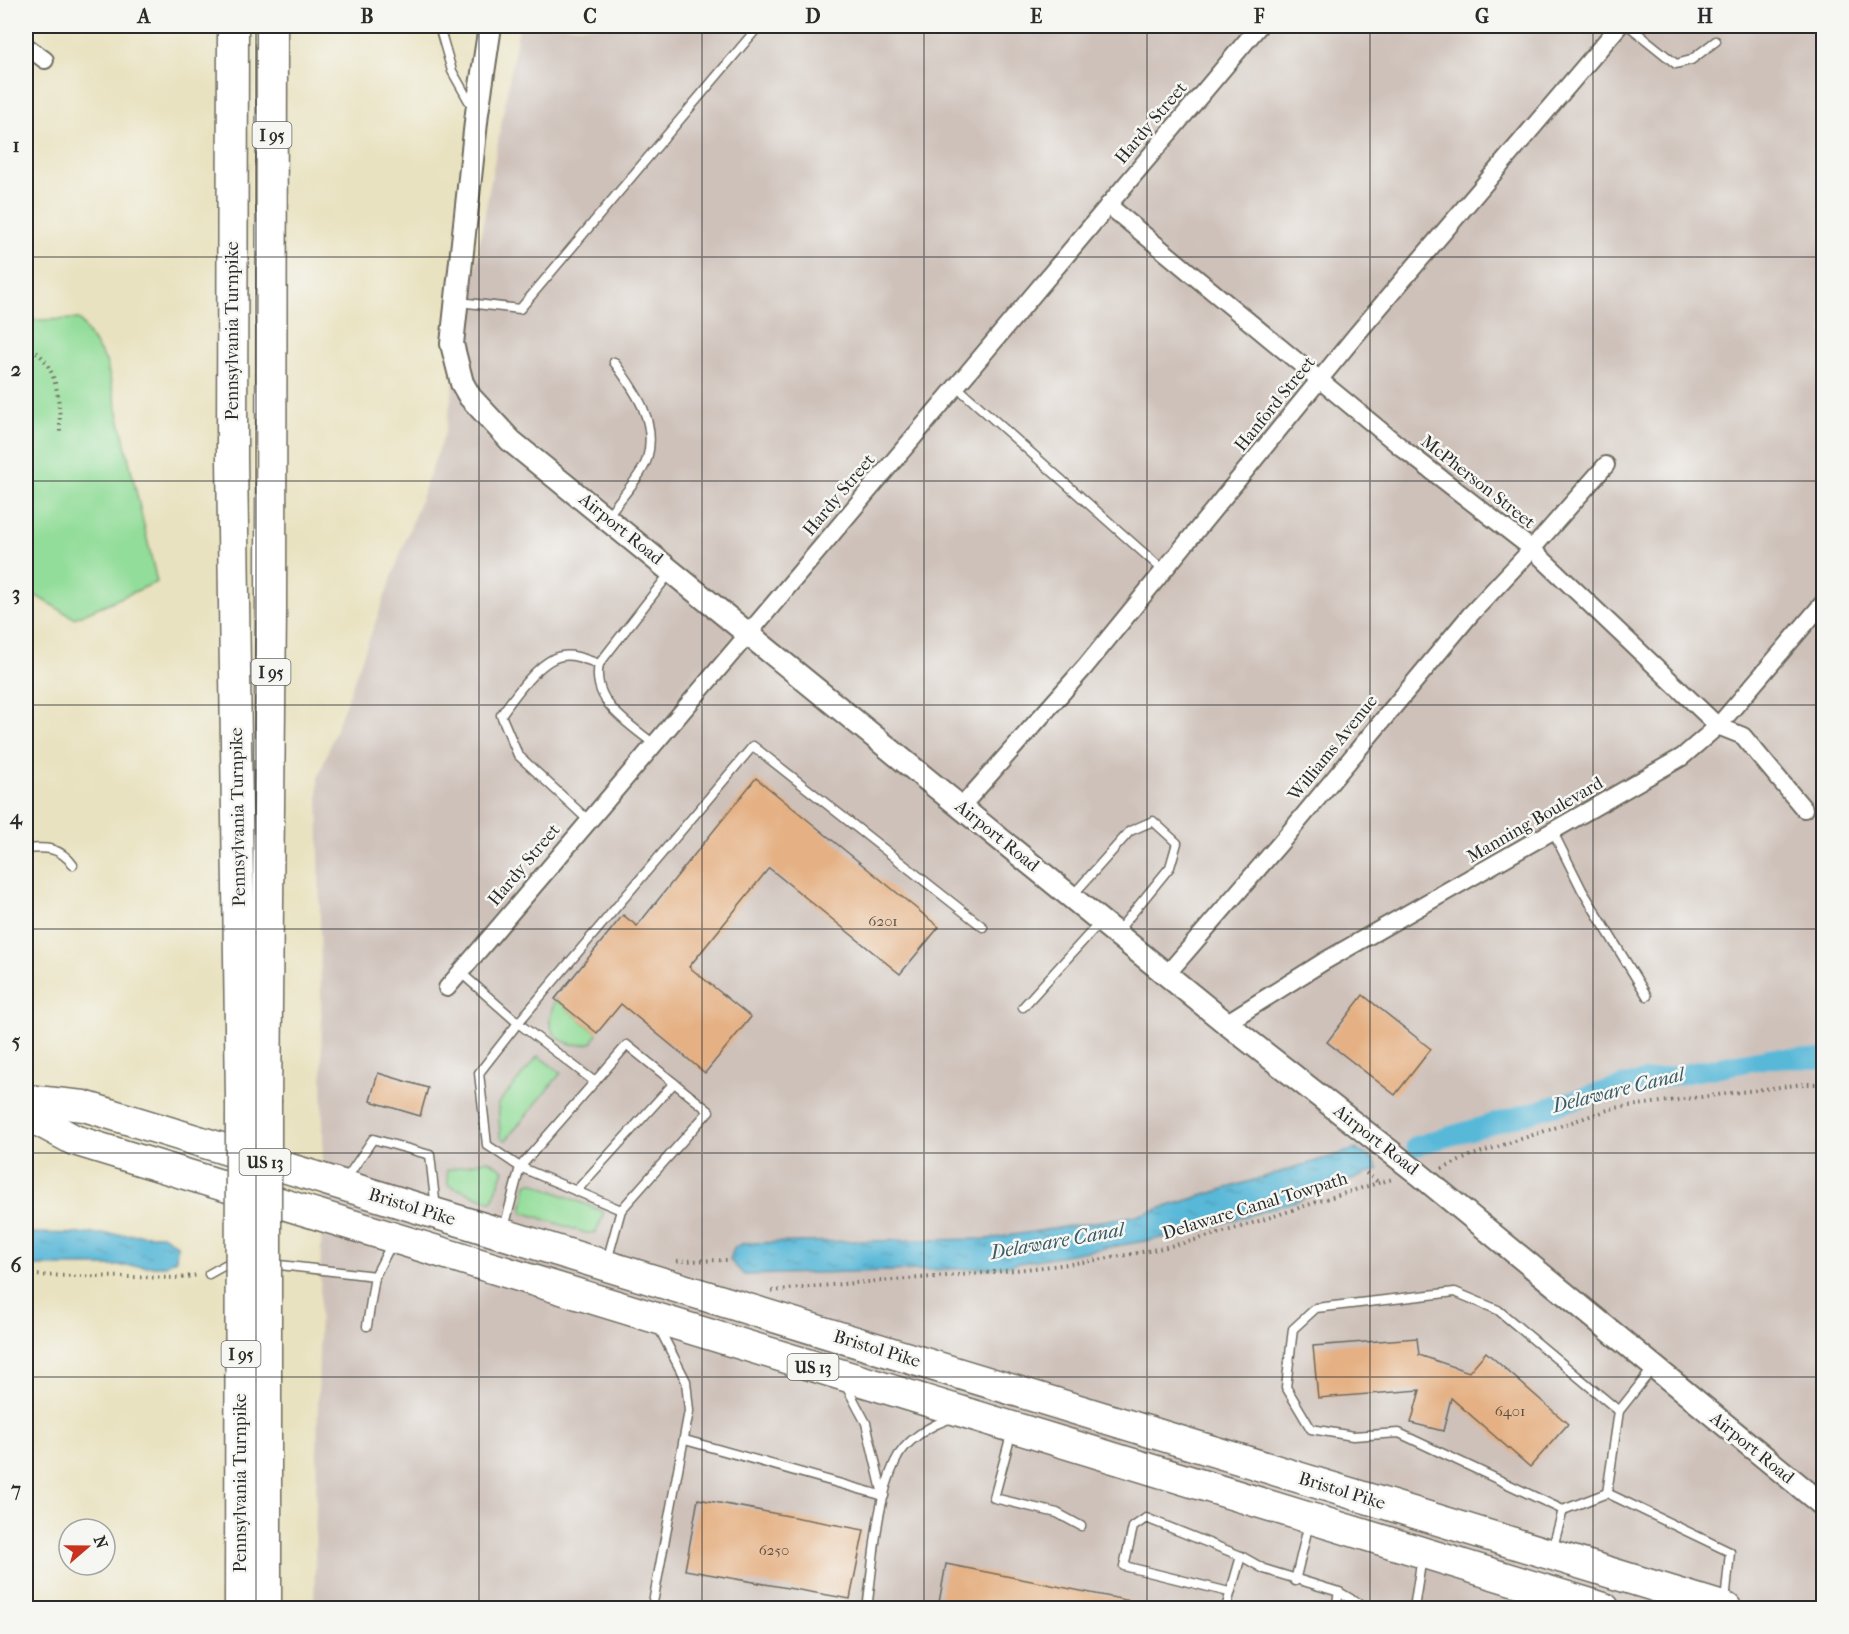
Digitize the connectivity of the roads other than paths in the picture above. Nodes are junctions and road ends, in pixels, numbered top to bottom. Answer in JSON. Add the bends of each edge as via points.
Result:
{"nodes":[{"id":1,"x":233,"y":26,"type":"edge"},
{"id":2,"x":272,"y":26,"type":"edge"},
{"id":3,"x":439,"y":26,"type":"edge"},
{"id":4,"x":490,"y":26,"type":"edge"},
{"id":5,"x":759,"y":26,"type":"edge"},
{"id":6,"x":1259,"y":26,"type":"edge"},
{"id":7,"x":1619,"y":26,"type":"edge"},
{"id":8,"x":1629,"y":26,"type":"edge"},
{"id":9,"x":1716,"y":41,"type":"dead end"},
{"id":10,"x":26,"y":46,"type":"edge"},
{"id":11,"x":45,"y":60,"type":"dead end"},
{"id":12,"x":477,"y":113,"type":"junction"},
{"id":13,"x":1108,"y":205,"type":"junction"},
{"id":14,"x":1824,"y":239,"type":"edge"},
{"id":15,"x":1824,"y":244,"type":"edge"},
{"id":16,"x":456,"y":302,"type":"junction"},
{"id":17,"x":614,"y":362,"type":"dead end"},
{"id":18,"x":1320,"y":380,"type":"junction"},
{"id":19,"x":956,"y":386,"type":"junction"},
{"id":20,"x":1605,"y":465,"type":"dead end"},
{"id":21,"x":606,"y":517,"type":"junction"},
{"id":22,"x":1532,"y":549,"type":"junction"},
{"id":23,"x":672,"y":570,"type":"junction"},
{"id":24,"x":1164,"y":571,"type":"junction"},
{"id":25,"x":1824,"y":602,"type":"edge"},
{"id":26,"x":749,"y":633,"type":"junction"},
{"id":27,"x":599,"y":664,"type":"junction"},
{"id":28,"x":1718,"y":726,"type":"junction"},
{"id":29,"x":654,"y":744,"type":"junction"},
{"id":30,"x":961,"y":807,"type":"junction"},
{"id":31,"x":1804,"y":809,"type":"dead end"},
{"id":32,"x":588,"y":820,"type":"junction"},
{"id":33,"x":1553,"y":832,"type":"junction"},
{"id":34,"x":26,"y":849,"type":"edge"},
{"id":35,"x":73,"y":865,"type":"dead end"},
{"id":36,"x":1071,"y":896,"type":"junction"},
{"id":37,"x":983,"y":927,"type":"dead end"},
{"id":38,"x":1109,"y":927,"type":"junction"},
{"id":39,"x":460,"y":972,"type":"junction"},
{"id":40,"x":1167,"y":974,"type":"junction"},
{"id":41,"x":447,"y":988,"type":"dead end"},
{"id":42,"x":1647,"y":996,"type":"dead end"},
{"id":43,"x":1023,"y":1007,"type":"dead end"},
{"id":44,"x":518,"y":1023,"type":"junction"},
{"id":45,"x":1226,"y":1023,"type":"junction"},
{"id":46,"x":595,"y":1082,"type":"junction"},
{"id":47,"x":674,"y":1083,"type":"junction"},
{"id":48,"x":26,"y":1100,"type":"edge"},
{"id":49,"x":254,"y":1100,"type":"junction"},
{"id":50,"x":26,"y":1114,"type":"edge"},
{"id":51,"x":520,"y":1167,"type":"junction"},
{"id":52,"x":342,"y":1186,"type":"junction"},
{"id":53,"x":576,"y":1191,"type":"junction"},
{"id":54,"x":621,"y":1210,"type":"junction"},
{"id":55,"x":437,"y":1215,"type":"junction"},
{"id":56,"x":502,"y":1235,"type":"junction"},
{"id":57,"x":394,"y":1239,"type":"junction"},
{"id":58,"x":605,"y":1266,"type":"junction"},
{"id":59,"x":209,"y":1274,"type":"road end"},
{"id":60,"x":375,"y":1276,"type":"junction"},
{"id":61,"x":654,"y":1318,"type":"junction"},
{"id":62,"x":367,"y":1326,"type":"dead end"},
{"id":63,"x":1654,"y":1368,"type":"junction"},
{"id":64,"x":838,"y":1374,"type":"junction"},
{"id":65,"x":1619,"y":1411,"type":"junction"},
{"id":66,"x":969,"y":1414,"type":"junction"},
{"id":67,"x":1013,"y":1428,"type":"junction"},
{"id":68,"x":685,"y":1440,"type":"junction"},
{"id":69,"x":1607,"y":1493,"type":"junction"},
{"id":70,"x":884,"y":1496,"type":"junction"},
{"id":71,"x":1824,"y":1506,"type":"edge"},
{"id":72,"x":1563,"y":1510,"type":"junction"},
{"id":73,"x":1310,"y":1518,"type":"junction"},
{"id":74,"x":1081,"y":1526,"type":"dead end"},
{"id":75,"x":1423,"y":1553,"type":"junction"},
{"id":76,"x":1551,"y":1555,"type":"junction"},
{"id":77,"x":1241,"y":1556,"type":"junction"},
{"id":78,"x":1295,"y":1581,"type":"junction"},
{"id":79,"x":1229,"y":1592,"type":"junction"},
{"id":80,"x":1339,"y":1592,"type":"junction"},
{"id":81,"x":240,"y":1608,"type":"edge"},
{"id":82,"x":266,"y":1608,"type":"edge"},
{"id":83,"x":652,"y":1608,"type":"edge"},
{"id":84,"x":867,"y":1608,"type":"edge"},
{"id":85,"x":1226,"y":1608,"type":"edge"},
{"id":86,"x":1336,"y":1608,"type":"edge"},
{"id":87,"x":1366,"y":1608,"type":"edge"},
{"id":88,"x":1414,"y":1608,"type":"edge"},
{"id":89,"x":1604,"y":1608,"type":"edge"},
{"id":90,"x":1725,"y":1608,"type":"edge"}],
"edges":[{"from":1,"to":49,"type":"highway","name":"Pennsylvania Turnpike","number":"I 95","via":[[232,458]]},
{"from":2,"to":49,"type":"highway","name":"Pennsylvania Turnpike","number":"I 95","via":[[271,610]]},
{"from":3,"to":12,"type":"lane","via":[[452,71]]},
{"from":4,"to":12,"type":"street","name":"Airport Road"},
{"from":5,"to":16,"type":"lane","via":[[520,309]]},
{"from":6,"to":13,"type":"street","name":"Hardy Street"},
{"from":7,"to":18,"type":"street","name":"Hanford Street"},
{"from":8,"to":9,"type":"lane","via":[[1676,64],[1691,60]]},
{"from":10,"to":11,"type":"street"},
{"from":12,"to":16,"type":"street","name":"Airport Road"},
{"from":13,"to":18,"type":"street","name":"McPherson Street"},
{"from":13,"to":19,"type":"street","name":"Hardy Street"},
{"from":14,"to":15,"type":"lane"},
{"from":16,"to":21,"type":"street","name":"Airport Road","via":[[452,344],[462,383],[470,397],[511,441]]},
{"from":17,"to":21,"type":"lane","via":[[642,401],[650,440],[647,461]]},
{"from":18,"to":22,"type":"street","name":"McPherson Street"},
{"from":18,"to":24,"type":"street","name":"Hanford Street"},
{"from":19,"to":24,"type":"lane"},
{"from":19,"to":26,"type":"street","name":"Hardy Street"},
{"from":20,"to":22,"type":"street","name":"Williams Avenue"},
{"from":21,"to":23,"type":"street","name":"Airport Road"},
{"from":22,"to":28,"type":"street","name":"McPherson Street"},
{"from":22,"to":40,"type":"street","name":"Williams Avenue","via":[[1470,615]]},
{"from":23,"to":26,"type":"street","name":"Airport Road"},
{"from":23,"to":27,"type":"lane"},
{"from":24,"to":30,"type":"street","name":"Hanford Street"},
{"from":25,"to":28,"type":"street","name":"Manning Boulevard"},
{"from":26,"to":29,"type":"street","name":"Hardy Street"},
{"from":26,"to":30,"type":"street","name":"Airport Road"},
{"from":27,"to":29,"type":"lane","via":[[602,696]]},
{"from":27,"to":32,"type":"lane","via":[[574,656],[560,656],[545,663],[501,715],[518,755]]},
{"from":28,"to":31,"type":"street","name":"McPherson Street","via":[[1743,736]]},
{"from":28,"to":33,"type":"street","name":"Manning Boulevard","via":[[1682,757]]},
{"from":29,"to":32,"type":"street","name":"Hardy Street"},
{"from":30,"to":36,"type":"street","name":"Airport Road"},
{"from":32,"to":39,"type":"street","name":"Hardy Street"},
{"from":33,"to":42,"type":"lane","via":[[1582,890]]},
{"from":33,"to":45,"type":"street","name":"Manning Boulevard","via":[[1323,962]]},
{"from":34,"to":35,"type":"lane","via":[[54,849],[66,855]]},
{"from":36,"to":38,"type":"street","name":"Airport Road"},
{"from":36,"to":38,"type":"lane","via":[[1130,831],[1153,821],[1160,826],[1177,843],[1170,867]]},
{"from":37,"to":44,"type":"lane","via":[[753,746]]},
{"from":38,"to":40,"type":"street","name":"Airport Road"},
{"from":38,"to":43,"type":"lane"},
{"from":39,"to":41,"type":"street","name":"Hardy Street"},
{"from":39,"to":44,"type":"lane"},
{"from":40,"to":45,"type":"street","name":"Airport Road"},
{"from":44,"to":46,"type":"lane"},
{"from":44,"to":51,"type":"lane","via":[[479,1073],[487,1145]]},
{"from":45,"to":63,"type":"street","name":"Airport Road","via":[[1419,1174]]},
{"from":46,"to":47,"type":"lane","via":[[627,1045]]},
{"from":46,"to":51,"type":"lane"},
{"from":47,"to":53,"type":"lane"},
{"from":47,"to":54,"type":"lane","via":[[709,1111]]},
{"from":48,"to":52,"type":"highway","name":"Bristol Pike","number":"US 13","via":[[84,1106]]},
{"from":49,"to":81,"type":"highway","name":"Pennsylvania Turnpike","number":"I 95","bridge":true},
{"from":49,"to":82,"type":"highway","name":"Pennsylvania Turnpike","number":"I 95","bridge":true},
{"from":50,"to":57,"type":"highway","name":"Bristol Pike","number":"US 13","via":[[74,1140]]},
{"from":51,"to":53,"type":"lane"},
{"from":51,"to":56,"type":"lane"},
{"from":52,"to":55,"type":"highway","name":"Bristol Pike","number":"US 13"},
{"from":52,"to":55,"type":"lane","via":[[373,1139],[430,1155]]},
{"from":53,"to":54,"type":"lane"},
{"from":54,"to":58,"type":"lane"},
{"from":55,"to":56,"type":"highway","name":"Bristol Pike","number":"US 13"},
{"from":56,"to":58,"type":"highway","name":"Bristol Pike","number":"US 13"},
{"from":57,"to":60,"type":"lane"},
{"from":57,"to":61,"type":"highway","name":"Bristol Pike","number":"US 13"},
{"from":58,"to":76,"type":"highway","name":"Bristol Pike","number":"US 13"},
{"from":59,"to":60,"type":"lane","via":[[233,1260]]},
{"from":60,"to":62,"type":"lane"},
{"from":61,"to":64,"type":"highway","name":"Bristol Pike","number":"US 13"},
{"from":61,"to":68,"type":"lane","via":[[686,1381],[689,1411]]},
{"from":63,"to":65,"type":"lane"},
{"from":63,"to":71,"type":"street","name":"Airport Road"},
{"from":64,"to":66,"type":"highway","name":"Bristol Pike","number":"US 13"},
{"from":64,"to":70,"type":"lane","via":[[866,1424]]},
{"from":65,"to":69,"type":"lane"},
{"from":65,"to":72,"type":"lane","via":[[1498,1310],[1455,1292],[1316,1308],[1293,1329],[1286,1387],[1311,1429],[1353,1436],[1399,1433]]},
{"from":66,"to":67,"type":"highway","name":"Bristol Pike","number":"US 13"},
{"from":66,"to":70,"type":"lane","via":[[933,1426],[905,1447],[895,1460]]},
{"from":67,"to":73,"type":"highway","name":"Bristol Pike","number":"US 13"},
{"from":67,"to":74,"type":"lane","via":[[994,1498],[1057,1513]]},
{"from":68,"to":70,"type":"lane"},
{"from":68,"to":83,"type":"lane"},
{"from":69,"to":72,"type":"lane"},
{"from":69,"to":90,"type":"lane","via":[[1730,1552]]},
{"from":70,"to":84,"type":"lane"},
{"from":72,"to":76,"type":"lane"},
{"from":73,"to":75,"type":"highway","name":"Bristol Pike","number":"US 13"},
{"from":73,"to":78,"type":"lane"},
{"from":75,"to":88,"type":"lane"},
{"from":75,"to":89,"type":"highway","name":"Bristol Pike","number":"US 13","via":[[1541,1594]]},
{"from":76,"to":90,"type":"highway","name":"Bristol Pike","number":"US 13"},
{"from":77,"to":78,"type":"lane"},
{"from":77,"to":79,"type":"lane"},
{"from":77,"to":79,"type":"lane","via":[[1146,1518],[1133,1527],[1124,1566]]},
{"from":78,"to":80,"type":"lane"},
{"from":79,"to":85,"type":"lane"},
{"from":80,"to":86,"type":"lane"},
{"from":80,"to":87,"type":"lane"}]}
